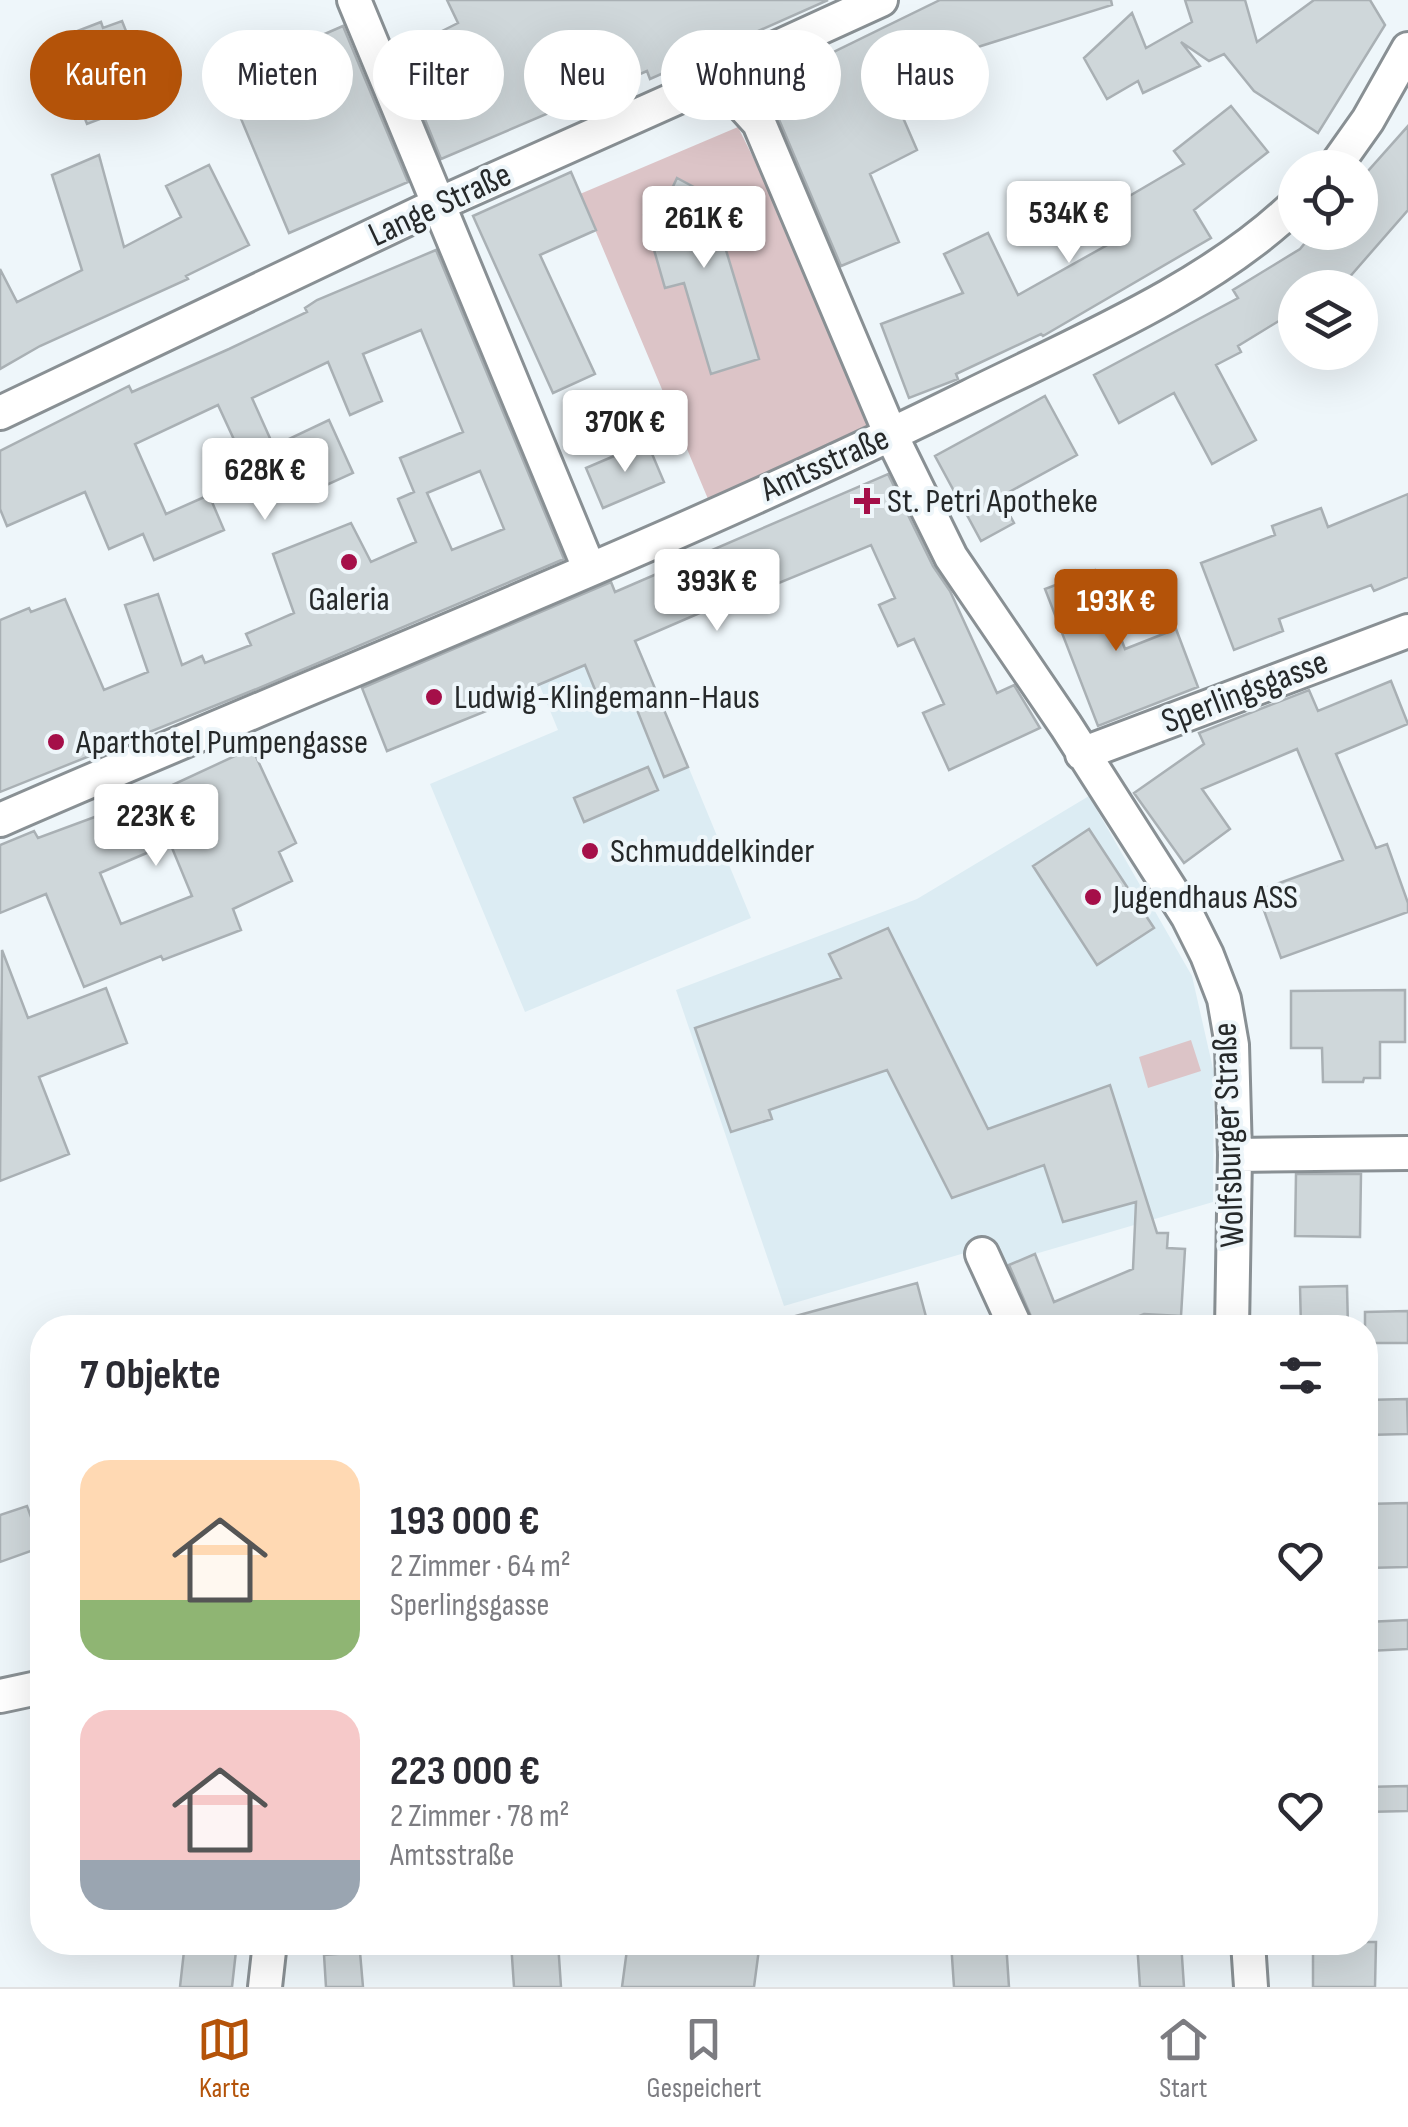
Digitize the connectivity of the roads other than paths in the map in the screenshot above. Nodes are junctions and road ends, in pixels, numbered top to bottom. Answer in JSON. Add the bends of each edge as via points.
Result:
{"nodes":[{"id":1,"x":354,"y":0,"type":"edge"},
{"id":2,"x":881,"y":0,"type":"edge"},
{"id":3,"x":815,"y":30,"type":"edge"},
{"id":4,"x":1408,"y":49,"type":"edge"},
{"id":5,"x":661,"y":105,"type":"edge"},
{"id":6,"x":756,"y":120,"type":"edge"},
{"id":7,"x":1346,"y":150,"type":"edge"},
{"id":8,"x":439,"y":204,"type":"junction"},
{"id":9,"x":1278,"y":220,"type":"edge"},
{"id":10,"x":0,"y":413,"type":"edge"},
{"id":11,"x":891,"y":434,"type":"junction"},
{"id":12,"x":589,"y":568,"type":"junction"},
{"id":13,"x":1408,"y":631,"type":"edge"},
{"id":14,"x":1082,"y":754,"type":"junction"},
{"id":15,"x":0,"y":820,"type":"edge"},
{"id":16,"x":1408,"y":1153,"type":"edge"},
{"id":17,"x":1236,"y":1155,"type":"junction"},
{"id":18,"x":982,"y":1254,"type":"dead end"},
{"id":19,"x":1010,"y":1315,"type":"edge"},
{"id":20,"x":1232,"y":1315,"type":"edge"},
{"id":21,"x":30,"y":1689,"type":"edge"},
{"id":22,"x":0,"y":1696,"type":"edge"},
{"id":23,"x":269,"y":1955,"type":"edge"},
{"id":24,"x":1249,"y":1955,"type":"edge"},
{"id":25,"x":265,"y":1987,"type":"edge"},
{"id":26,"x":1251,"y":1987,"type":"edge"}],
"edges":[{"from":1,"to":8,"type":"street"},
{"from":2,"to":3,"type":"street","name":"Lange Straße"},
{"from":4,"to":7,"type":"street"},
{"from":5,"to":8,"type":"street","name":"Lange Straße"},
{"from":6,"to":11,"type":"street","name":"Wolfsburger Straße"},
{"from":8,"to":10,"type":"street","name":"Lange Straße"},
{"from":8,"to":12,"type":"street"},
{"from":9,"to":11,"type":"street","name":"Amtsstraße","via":[[1208,272]]},
{"from":11,"to":12,"type":"street","name":"Amtsstraße"},
{"from":11,"to":14,"type":"street","name":"Wolfsburger Straße","via":[[951,557]]},
{"from":12,"to":15,"type":"street","name":"Amtsstraße"},
{"from":13,"to":14,"type":"street","name":"Sperlingsgasse"},
{"from":14,"to":17,"type":"street","name":"Wolfsburger Straße","via":[[1188,917],[1224,999]]},
{"from":16,"to":17,"type":"street"},
{"from":17,"to":20,"type":"street","name":"Wolfsburger Straße"},
{"from":18,"to":19,"type":"street"},
{"from":21,"to":22,"type":"street"},
{"from":23,"to":25,"type":"street"},
{"from":24,"to":26,"type":"street"}]}
